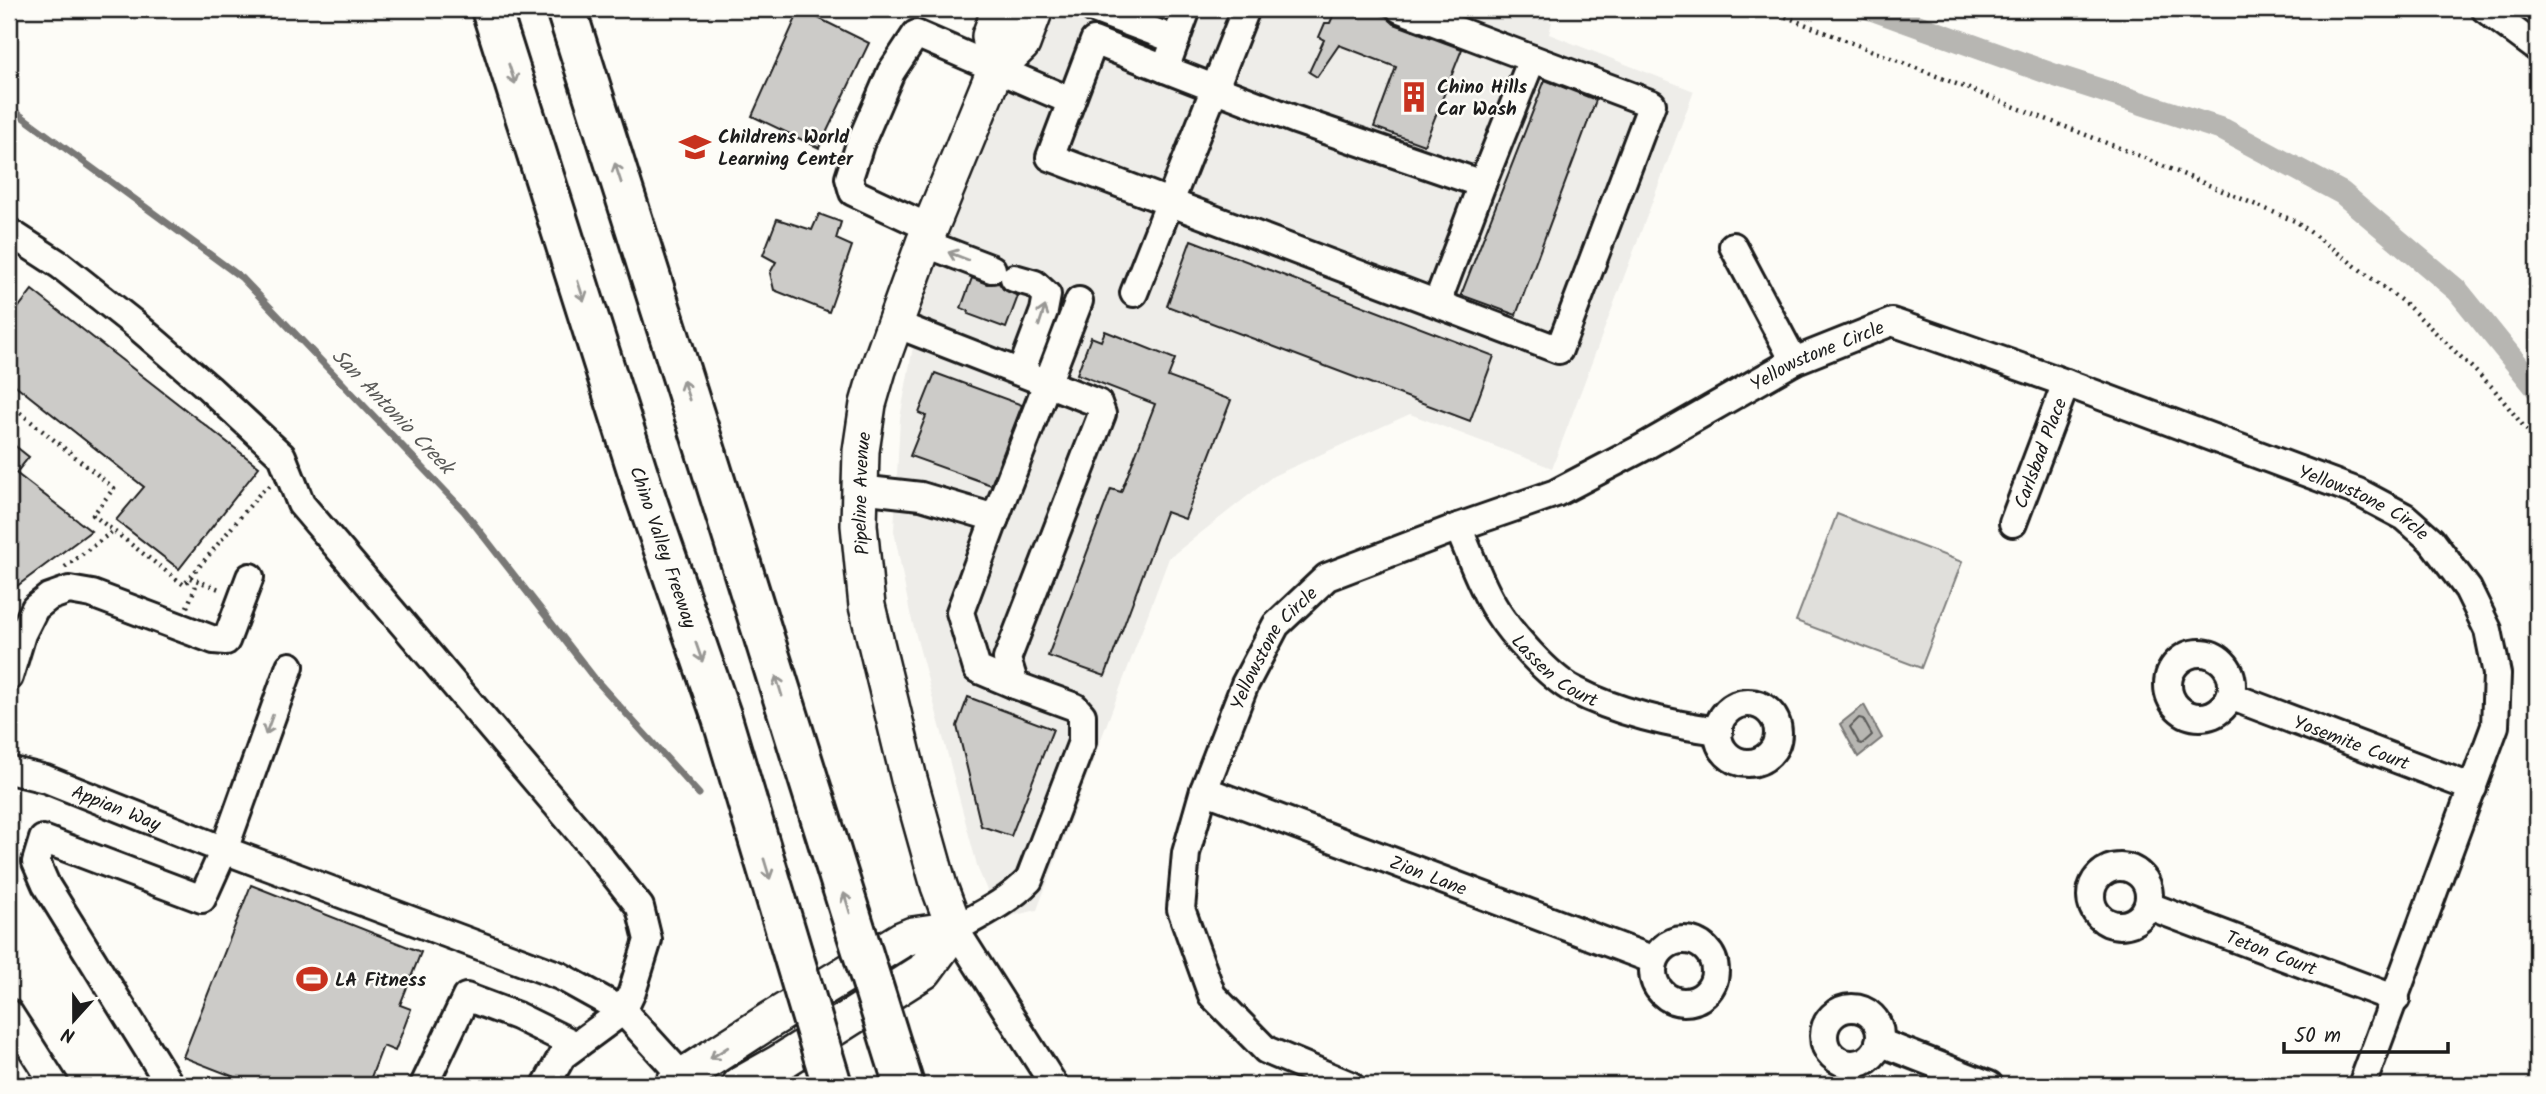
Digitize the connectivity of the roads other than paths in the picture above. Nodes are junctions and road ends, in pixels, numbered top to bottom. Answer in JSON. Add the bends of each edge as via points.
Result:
{"nodes":[{"id":1,"x":492,"y":9,"type":"edge"},
{"id":2,"x":566,"y":9,"type":"edge"},
{"id":3,"x":1000,"y":9,"type":"edge"},
{"id":4,"x":1035,"y":9,"type":"edge"},
{"id":5,"x":1094,"y":9,"type":"edge"},
{"id":6,"x":1187,"y":9,"type":"edge"},
{"id":7,"x":1246,"y":9,"type":"edge"},
{"id":8,"x":1400,"y":9,"type":"edge"},
{"id":9,"x":2485,"y":9,"type":"edge"},
{"id":10,"x":1176,"y":40,"type":"junction"},
{"id":11,"x":2537,"y":48,"type":"edge"},
{"id":12,"x":1532,"y":59,"type":"junction"},
{"id":13,"x":1165,"y":69,"type":"junction"},
{"id":14,"x":995,"y":70,"type":"junction"},
{"id":15,"x":1214,"y":88,"type":"junction"},
{"id":16,"x":1071,"y":101,"type":"junction"},
{"id":17,"x":1482,"y":184,"type":"junction"},
{"id":18,"x":1169,"y":202,"type":"junction"},
{"id":19,"x":9,"y":232,"type":"edge"},
{"id":20,"x":927,"y":236,"type":"junction"},
{"id":21,"x":1733,"y":246,"type":"dead end"},
{"id":22,"x":1134,"y":293,"type":"dead end"},
{"id":23,"x":1079,"y":301,"type":"dead end"},
{"id":24,"x":1437,"y":303,"type":"junction"},
{"id":25,"x":893,"y":323,"type":"junction"},
{"id":26,"x":1794,"y":361,"type":"junction"},
{"id":27,"x":1021,"y":372,"type":"junction"},
{"id":28,"x":1047,"y":382,"type":"junction"},
{"id":29,"x":2066,"y":383,"type":"junction"},
{"id":30,"x":859,"y":489,"type":"junction"},
{"id":31,"x":995,"y":518,"type":"junction"},
{"id":32,"x":2013,"y":523,"type":"dead end"},
{"id":33,"x":1458,"y":527,"type":"junction"},
{"id":34,"x":246,"y":587,"type":"road end"},
{"id":35,"x":290,"y":666,"type":"dead end"},
{"id":36,"x":9,"y":677,"type":"edge"},
{"id":37,"x":1015,"y":685,"type":"junction"},
{"id":38,"x":2230,"y":696,"type":"dead end"},
{"id":39,"x":1718,"y":731,"type":"dead end"},
{"id":40,"x":9,"y":770,"type":"edge"},
{"id":41,"x":2473,"y":788,"type":"junction"},
{"id":42,"x":1204,"y":790,"type":"junction"},
{"id":43,"x":224,"y":850,"type":"junction"},
{"id":44,"x":2149,"y":906,"type":"dead end"},
{"id":45,"x":954,"y":929,"type":"junction"},
{"id":46,"x":1654,"y":960,"type":"dead end"},
{"id":47,"x":2396,"y":999,"type":"junction"},
{"id":48,"x":623,"y":1011,"type":"junction"},
{"id":49,"x":9,"y":1013,"type":"edge"},
{"id":50,"x":1879,"y":1042,"type":"dead end"},
{"id":51,"x":576,"y":1045,"type":"junction"},
{"id":52,"x":678,"y":1081,"type":"edge"},
{"id":53,"x":55,"y":1085,"type":"edge"},
{"id":54,"x":170,"y":1085,"type":"edge"},
{"id":55,"x":424,"y":1085,"type":"edge"},
{"id":56,"x":546,"y":1085,"type":"edge"},
{"id":57,"x":740,"y":1085,"type":"edge"},
{"id":58,"x":832,"y":1085,"type":"edge"},
{"id":59,"x":904,"y":1085,"type":"edge"},
{"id":60,"x":1054,"y":1085,"type":"edge"},
{"id":61,"x":1350,"y":1085,"type":"edge"},
{"id":62,"x":1989,"y":1085,"type":"edge"},
{"id":63,"x":2362,"y":1085,"type":"edge"}],
"edges":[{"from":1,"to":58,"type":"highway","name":"Chino Valley Freeway","one_way":true,"bridge":true,"via":[[645,495],[722,718]]},
{"from":59,"to":2,"type":"highway","one_way":true,"bridge":true},
{"from":3,"to":14,"type":"main road","via":[[990,36]]},
{"from":4,"to":14,"type":"main road","name":"Pipeline Avenue","via":[[1022,44]]},
{"from":5,"to":10,"type":"street"},
{"from":6,"to":10,"type":"street"},
{"from":7,"to":15,"type":"street"},
{"from":8,"to":12,"type":"street"},
{"from":9,"to":11,"type":"street"},
{"from":10,"to":13,"type":"street"},
{"from":12,"to":17,"type":"street"},
{"from":12,"to":24,"type":"street","via":[[1652,104],[1559,350]]},
{"from":13,"to":15,"type":"street"},
{"from":13,"to":16,"type":"street","via":[[1094,41]]},
{"from":14,"to":16,"type":"street"},
{"from":14,"to":20,"type":"main road","name":"Pipeline Avenue"},
{"from":14,"to":20,"type":"street","via":[[916,34],[891,72],[860,144],[849,178],[853,192]]},
{"from":15,"to":17,"type":"street"},
{"from":15,"to":18,"type":"street"},
{"from":16,"to":18,"type":"street","via":[[1049,157]]},
{"from":17,"to":24,"type":"street"},
{"from":18,"to":22,"type":"street"},
{"from":18,"to":24,"type":"street"},
{"from":19,"to":48,"type":"street","via":[[60,265],[137,326],[282,456],[301,504],[640,907],[648,940]]},
{"from":20,"to":25,"type":"main road","name":"Pipeline Avenue"},
{"from":27,"to":20,"type":"street","one_way":true,"via":[[1047,295],[1035,284]]},
{"from":21,"to":26,"type":"street"},
{"from":23,"to":28,"type":"street"},
{"from":25,"to":27,"type":"street"},
{"from":25,"to":30,"type":"main road","name":"Pipeline Avenue","via":[[868,404]]},
{"from":26,"to":29,"type":"street","name":"Yellowstone Circle","via":[[1892,323]]},
{"from":26,"to":33,"type":"street","name":"Yellowstone Circle","via":[[1556,493]]},
{"from":27,"to":28,"type":"street"},
{"from":28,"to":31,"type":"street"},
{"from":28,"to":37,"type":"street","via":[[1098,403],[1102,414],[1007,659]]},
{"from":29,"to":32,"type":"street","name":"Carlsbad Place"},
{"from":29,"to":41,"type":"street","name":"Yellowstone Circle","via":[[2358,492],[2405,517],[2431,540],[2468,589],[2488,630],[2497,674],[2496,726]]},
{"from":30,"to":31,"type":"street","via":[[921,496]]},
{"from":30,"to":45,"type":"main road","name":"Pipeline Avenue","via":[[867,606],[909,779]]},
{"from":31,"to":37,"type":"street","via":[[960,612],[977,669]]},
{"from":33,"to":39,"type":"street","name":"Lassen Court","via":[[1495,609],[1525,649],[1573,690],[1669,723]]},
{"from":33,"to":42,"type":"street","name":"Yellowstone Circle","via":[[1327,577],[1276,625],[1245,684]]},
{"from":34,"to":36,"type":"street","via":[[226,641],[92,594],[69,590],[49,597],[35,608],[22,634]]},
{"from":35,"to":43,"type":"street","one_way":true},
{"from":37,"to":45,"type":"street","via":[[1075,707],[1082,715],[1082,742],[1029,880]]},
{"from":38,"to":41,"type":"street","name":"Yosemite Court"},
{"from":40,"to":43,"type":"street","name":"Appian Way","via":[[46,779]]},
{"from":41,"to":47,"type":"street","name":"Yellowstone Circle"},
{"from":42,"to":46,"type":"street","name":"Zion Lane"},
{"from":42,"to":61,"type":"street","name":"Yellowstone Circle","via":[[1186,853],[1181,909],[1212,995],[1266,1050]]},
{"from":43,"to":48,"type":"street","name":"Appian Way","via":[[560,976]]},
{"from":43,"to":54,"type":"street","via":[[202,899],[43,839],[36,862]]},
{"from":44,"to":47,"type":"street","name":"Teton Court"},
{"from":45,"to":52,"type":"main road","one_way":true,"via":[[901,940]]},
{"from":45,"to":57,"type":"main road","via":[[924,971]]},
{"from":45,"to":60,"type":"street"},
{"from":47,"to":63,"type":"street","name":"Yellowstone Circle"},
{"from":48,"to":51,"type":"street"},
{"from":48,"to":52,"type":"street","name":"Appian Way"},
{"from":49,"to":53,"type":"street"},
{"from":50,"to":62,"type":"street"},
{"from":51,"to":55,"type":"street","via":[[466,997]]},
{"from":51,"to":56,"type":"street","via":[[562,1056]]}]}
